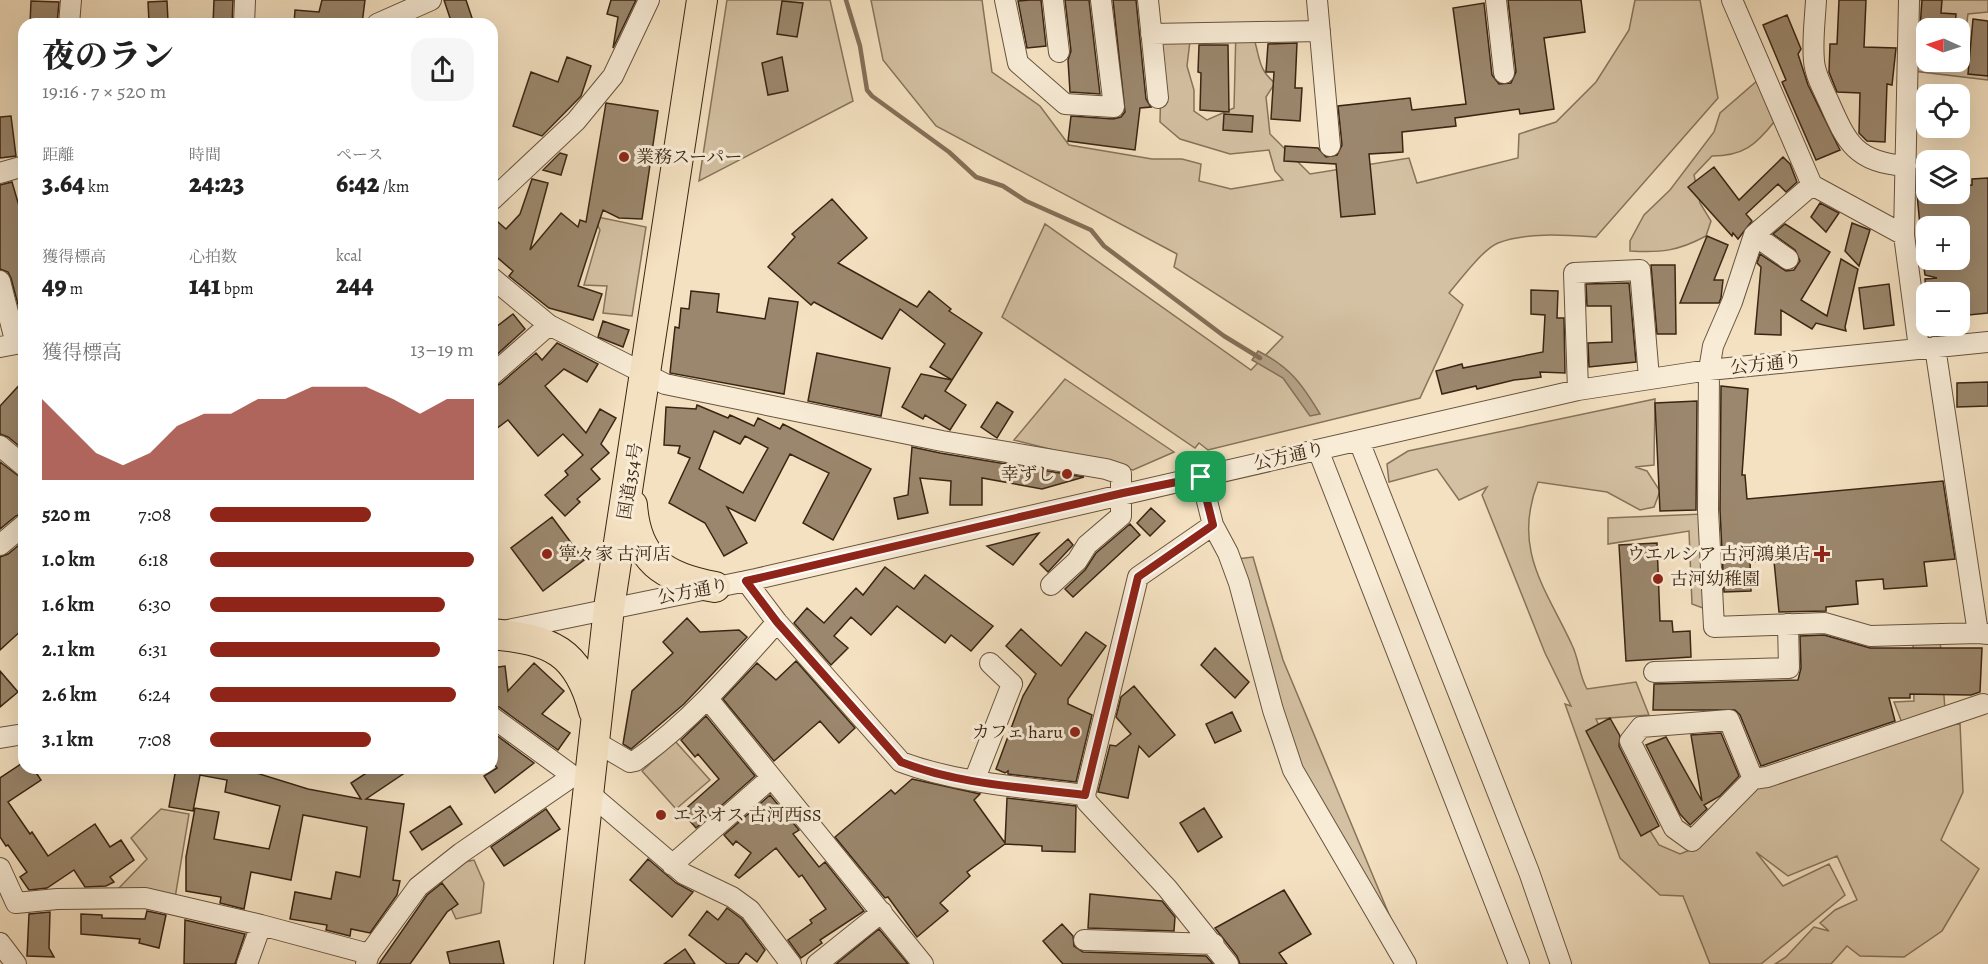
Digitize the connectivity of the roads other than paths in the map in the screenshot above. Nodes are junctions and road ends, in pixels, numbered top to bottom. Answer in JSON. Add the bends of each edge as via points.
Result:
{"nodes":[{"id":1,"x":71,"y":0,"type":"edge"},
{"id":2,"x":245,"y":0,"type":"edge"},
{"id":3,"x":431,"y":0,"type":"edge"},
{"id":4,"x":649,"y":0,"type":"edge"},
{"id":5,"x":702,"y":0,"type":"edge"},
{"id":6,"x":1005,"y":0,"type":"edge"},
{"id":7,"x":1053,"y":0,"type":"edge"},
{"id":8,"x":1101,"y":0,"type":"edge"},
{"id":9,"x":1148,"y":0,"type":"edge"},
{"id":10,"x":1317,"y":0,"type":"edge"},
{"id":11,"x":1496,"y":0,"type":"edge"},
{"id":12,"x":1732,"y":0,"type":"edge"},
{"id":13,"x":1816,"y":0,"type":"edge"},
{"id":14,"x":1909,"y":0,"type":"edge"},
{"id":15,"x":392,"y":17,"type":"edge"},
{"id":16,"x":70,"y":18,"type":"edge"},
{"id":17,"x":244,"y":18,"type":"edge"},
{"id":18,"x":1320,"y":31,"type":"junction"},
{"id":19,"x":1151,"y":34,"type":"junction"},
{"id":20,"x":1059,"y":52,"type":"dead end"},
{"id":21,"x":1504,"y":73,"type":"dead end"},
{"id":22,"x":1158,"y":98,"type":"dead end"},
{"id":23,"x":1330,"y":146,"type":"dead end"},
{"id":24,"x":1906,"y":166,"type":"junction"},
{"id":25,"x":18,"y":168,"type":"edge"},
{"id":26,"x":0,"y":173,"type":"edge"},
{"id":27,"x":1812,"y":186,"type":"junction"},
{"id":28,"x":498,"y":194,"type":"edge"},
{"id":29,"x":1904,"y":235,"type":"junction"},
{"id":30,"x":1754,"y":236,"type":"junction"},
{"id":31,"x":1788,"y":259,"type":"dead end"},
{"id":32,"x":0,"y":281,"type":"edge"},
{"id":33,"x":498,"y":283,"type":"edge"},
{"id":34,"x":549,"y":325,"type":"junction"},
{"id":35,"x":1988,"y":342,"type":"edge"},
{"id":36,"x":13,"y":348,"type":"edge"},
{"id":37,"x":1927,"y":348,"type":"junction"},
{"id":38,"x":498,"y":370,"type":"edge"},
{"id":39,"x":1708,"y":370,"type":"junction"},
{"id":40,"x":646,"y":374,"type":"junction"},
{"id":41,"x":1649,"y":378,"type":"junction"},
{"id":42,"x":1578,"y":390,"type":"junction"},
{"id":43,"x":1359,"y":441,"type":"junction"},
{"id":44,"x":0,"y":446,"type":"edge"},
{"id":45,"x":1318,"y":450,"type":"junction"},
{"id":46,"x":18,"y":461,"type":"edge"},
{"id":47,"x":1201,"y":477,"type":"junction"},
{"id":48,"x":630,"y":478,"type":"junction"},
{"id":49,"x":1123,"y":493,"type":"junction"},
{"id":50,"x":1213,"y":525,"type":"junction"},
{"id":51,"x":18,"y":530,"type":"edge"},
{"id":52,"x":0,"y":545,"type":"edge"},
{"id":53,"x":746,"y":581,"type":"junction"},
{"id":54,"x":1051,"y":585,"type":"dead end"},
{"id":55,"x":715,"y":587,"type":"junction"},
{"id":56,"x":609,"y":608,"type":"junction"},
{"id":57,"x":777,"y":622,"type":"junction"},
{"id":58,"x":1788,"y":624,"type":"junction"},
{"id":59,"x":498,"y":633,"type":"edge"},
{"id":60,"x":1983,"y":633,"type":"edge"},
{"id":61,"x":498,"y":635,"type":"edge"},
{"id":62,"x":990,"y":663,"type":"dead end"},
{"id":63,"x":1654,"y":672,"type":"dead end"},
{"id":64,"x":708,"y":699,"type":"junction"},
{"id":65,"x":1986,"y":701,"type":"edge"},
{"id":66,"x":498,"y":721,"type":"edge"},
{"id":67,"x":595,"y":730,"type":"junction"},
{"id":68,"x":18,"y":735,"type":"edge"},
{"id":69,"x":1,"y":736,"type":"edge"},
{"id":70,"x":771,"y":778,"type":"junction"},
{"id":71,"x":1753,"y":779,"type":"junction"},
{"id":72,"x":974,"y":781,"type":"junction"},
{"id":73,"x":584,"y":782,"type":"junction"},
{"id":74,"x":1085,"y":795,"type":"junction"},
{"id":75,"x":672,"y":865,"type":"junction"},
{"id":76,"x":0,"y":868,"type":"edge"},
{"id":77,"x":882,"y":912,"type":"junction"},
{"id":78,"x":261,"y":925,"type":"junction"},
{"id":79,"x":1084,"y":940,"type":"dead end"},
{"id":80,"x":0,"y":943,"type":"edge"},
{"id":81,"x":1214,"y":944,"type":"junction"},
{"id":82,"x":368,"y":959,"type":"edge"},
{"id":83,"x":16,"y":964,"type":"edge"},
{"id":84,"x":247,"y":964,"type":"edge"},
{"id":85,"x":569,"y":964,"type":"edge"},
{"id":86,"x":791,"y":964,"type":"edge"},
{"id":87,"x":817,"y":964,"type":"edge"},
{"id":88,"x":923,"y":964,"type":"edge"},
{"id":89,"x":1228,"y":964,"type":"edge"},
{"id":90,"x":1406,"y":964,"type":"edge"},
{"id":91,"x":1519,"y":964,"type":"edge"},
{"id":92,"x":1561,"y":964,"type":"edge"}],
"edges":[{"from":1,"to":16,"type":"street"},
{"from":2,"to":17,"type":"street"},
{"from":3,"to":15,"type":"street"},
{"from":4,"to":28,"type":"street","via":[[613,76],[576,121]]},
{"from":5,"to":40,"type":"highway","name":"国道354号"},
{"from":6,"to":8,"type":"street","via":[[1018,63],[1065,104],[1114,107]]},
{"from":7,"to":20,"type":"street"},
{"from":9,"to":19,"type":"street"},
{"from":10,"to":18,"type":"street"},
{"from":11,"to":21,"type":"street"},
{"from":12,"to":27,"type":"street"},
{"from":13,"to":24,"type":"street","via":[[1814,62],[1843,134],[1866,157],[1885,165]]},
{"from":14,"to":24,"type":"street"},
{"from":18,"to":19,"type":"street"},
{"from":18,"to":23,"type":"street"},
{"from":19,"to":22,"type":"street"},
{"from":24,"to":29,"type":"street"},
{"from":25,"to":26,"type":"street"},
{"from":27,"to":29,"type":"street"},
{"from":27,"to":30,"type":"street"},
{"from":29,"to":37,"type":"street"},
{"from":30,"to":31,"type":"street"},
{"from":30,"to":39,"type":"street","via":[[1713,346]]},
{"from":32,"to":36,"type":"street"},
{"from":33,"to":34,"type":"street"},
{"from":34,"to":38,"type":"street"},
{"from":34,"to":40,"type":"street"},
{"from":35,"to":37,"type":"street","name":"公方通り"},
{"from":37,"to":39,"type":"street","name":"公方通り"},
{"from":37,"to":60,"type":"street"},
{"from":39,"to":41,"type":"street","name":"公方通り"},
{"from":39,"to":58,"type":"street","via":[[1708,510],[1714,627]]},
{"from":40,"to":48,"type":"highway","name":"国道354号"},
{"from":40,"to":49,"type":"street","via":[[665,384],[789,411],[1106,469],[1121,474]]},
{"from":41,"to":42,"type":"street","name":"公方通り"},
{"from":41,"to":42,"type":"street","via":[[1640,270],[1574,273]]},
{"from":42,"to":43,"type":"street","name":"公方通り"},
{"from":43,"to":45,"type":"street","name":"公方通り"},
{"from":43,"to":92,"type":"street","via":[[1529,872]]},
{"from":44,"to":46,"type":"street"},
{"from":45,"to":47,"type":"street","name":"公方通り"},
{"from":45,"to":91,"type":"street"},
{"from":47,"to":49,"type":"street","name":"公方通り"},
{"from":47,"to":50,"type":"street"},
{"from":48,"to":55,"type":"highway","via":[[633,520],[640,543],[654,562],[669,575]]},
{"from":48,"to":56,"type":"highway","name":"国道354号"},
{"from":49,"to":53,"type":"street","name":"公方通り"},
{"from":49,"to":54,"type":"street","via":[[1121,516],[1087,545],[1077,561]]},
{"from":50,"to":74,"type":"street","via":[[1138,577]]},
{"from":50,"to":90,"type":"street","via":[[1239,583],[1293,770]]},
{"from":51,"to":52,"type":"street"},
{"from":53,"to":55,"type":"street","name":"公方通り"},
{"from":53,"to":57,"type":"street"},
{"from":55,"to":56,"type":"street","name":"公方通り"},
{"from":56,"to":59,"type":"street","name":"公方通り"},
{"from":56,"to":67,"type":"highway","name":"国道354号"},
{"from":57,"to":64,"type":"street"},
{"from":57,"to":72,"type":"street","via":[[901,762],[930,773]]},
{"from":58,"to":60,"type":"street","via":[[1825,623],[1870,636]]},
{"from":58,"to":63,"type":"street","via":[[1789,668]]},
{"from":61,"to":67,"type":"highway","via":[[547,643],[565,654],[587,685]]},
{"from":62,"to":72,"type":"street","via":[[1012,684]]},
{"from":64,"to":67,"type":"street","via":[[673,733],[635,761],[630,762]]},
{"from":64,"to":70,"type":"street"},
{"from":65,"to":71,"type":"street"},
{"from":66,"to":73,"type":"street"},
{"from":67,"to":73,"type":"highway","name":"国道354号"},
{"from":68,"to":69,"type":"street"},
{"from":70,"to":75,"type":"street"},
{"from":70,"to":77,"type":"street"},
{"from":71,"to":71,"type":"street","via":[[1729,720],[1641,727],[1630,741],[1674,828],[1692,842]]},
{"from":72,"to":74,"type":"street"},
{"from":73,"to":75,"type":"street"},
{"from":73,"to":82,"type":"street","via":[[460,853],[418,887]]},
{"from":73,"to":85,"type":"highway","name":"国道354号"},
{"from":74,"to":81,"type":"street","via":[[1087,802]]},
{"from":75,"to":86,"type":"street","via":[[750,910]]},
{"from":76,"to":78,"type":"street","via":[[16,903],[145,898]]},
{"from":77,"to":87,"type":"street"},
{"from":77,"to":88,"type":"street"},
{"from":78,"to":82,"type":"street"},
{"from":78,"to":84,"type":"street"},
{"from":79,"to":81,"type":"street"},
{"from":80,"to":83,"type":"street"},
{"from":81,"to":89,"type":"street"}]}
